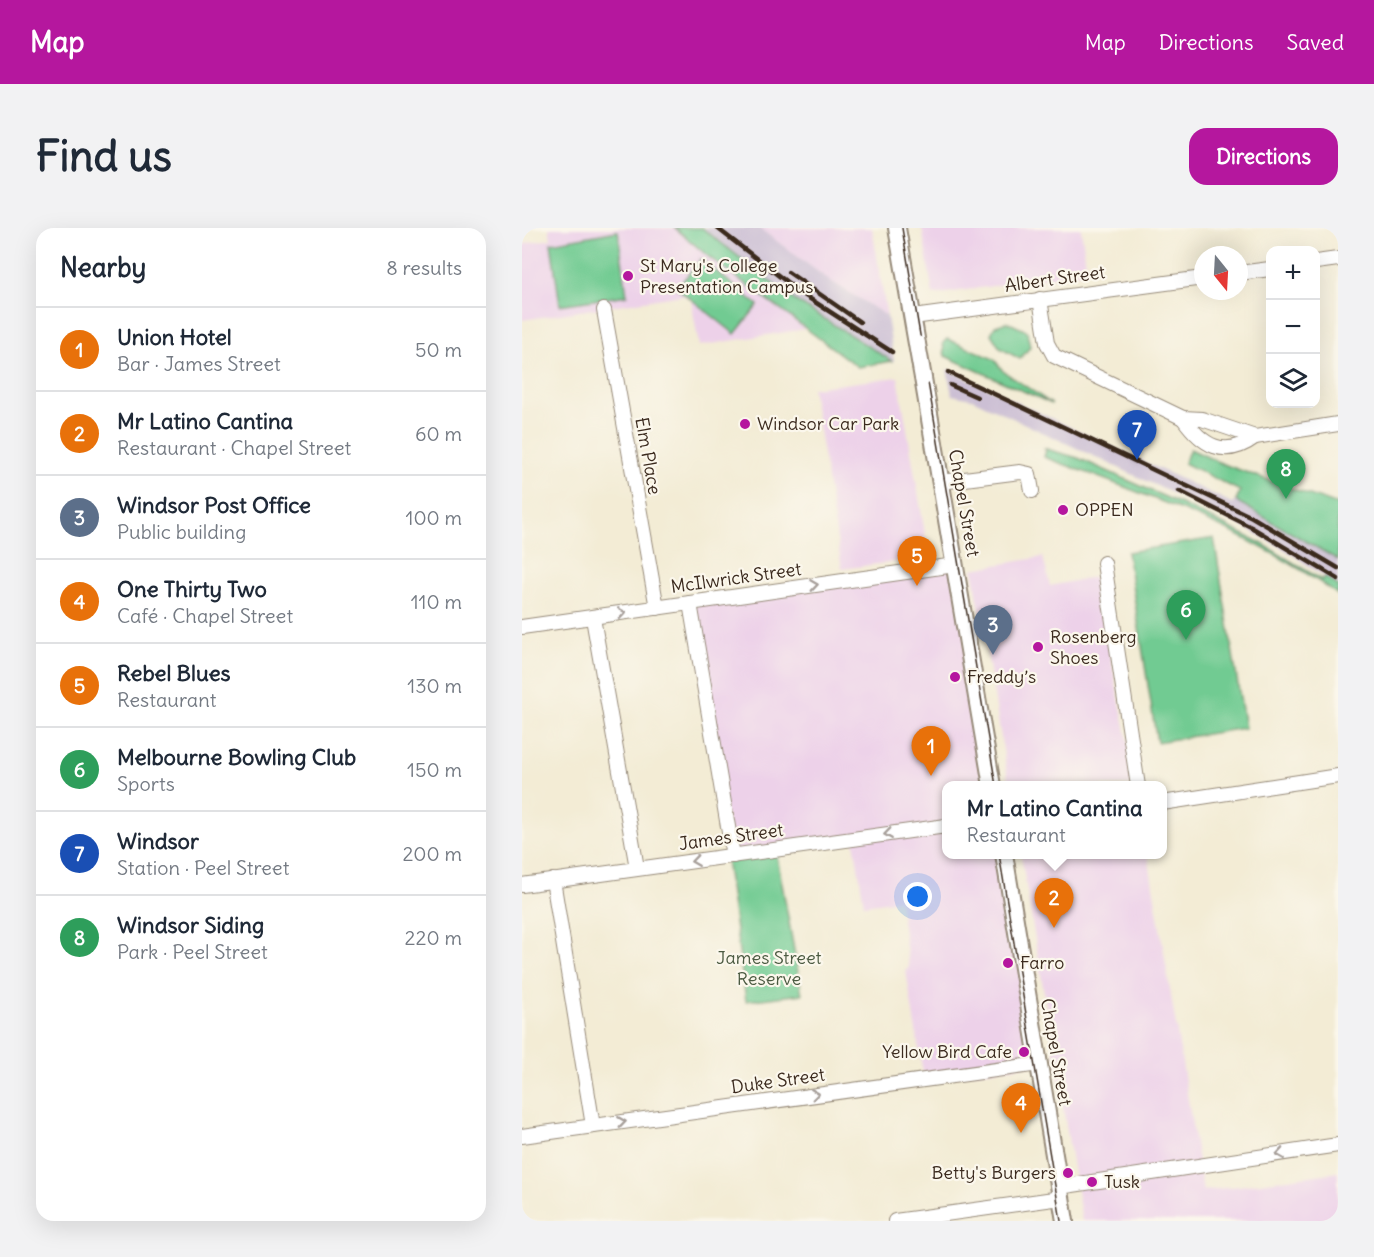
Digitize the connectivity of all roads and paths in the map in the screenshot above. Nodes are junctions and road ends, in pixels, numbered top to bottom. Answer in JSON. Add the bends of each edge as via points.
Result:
{"nodes":[{"id":1,"x":897,"y":228,"type":"edge"},
{"id":2,"x":1338,"y":259,"type":"edge"},
{"id":3,"x":1320,"y":261,"type":"edge"},
{"id":4,"x":1266,"y":269,"type":"edge"},
{"id":5,"x":1248,"y":272,"type":"edge"},
{"id":6,"x":1194,"y":279,"type":"edge"},
{"id":7,"x":1040,"y":299,"type":"junction"},
{"id":8,"x":604,"y":310,"type":"dead end"},
{"id":9,"x":913,"y":317,"type":"junction"},
{"id":10,"x":1183,"y":418,"type":"junction"},
{"id":11,"x":1338,"y":424,"type":"edge"},
{"id":12,"x":1227,"y":429,"type":"junction"},
{"id":13,"x":1255,"y":437,"type":"junction"},
{"id":14,"x":1224,"y":448,"type":"junction"},
{"id":15,"x":940,"y":483,"type":"junction"},
{"id":16,"x":1032,"y":492,"type":"dead end"},
{"id":17,"x":1104,"y":563,"type":"dead end"},
{"id":18,"x":955,"y":565,"type":"junction"},
{"id":19,"x":690,"y":603,"type":"junction"},
{"id":20,"x":657,"y":608,"type":"junction"},
{"id":21,"x":593,"y":618,"type":"junction"},
{"id":22,"x":522,"y":627,"type":"edge"},
{"id":23,"x":1338,"y":776,"type":"edge"},
{"id":24,"x":991,"y":781,"type":"edge"},
{"id":25,"x":1137,"y":781,"type":"edge"},
{"id":26,"x":1167,"y":802,"type":"edge"},
{"id":27,"x":942,"y":827,"type":"edge"},
{"id":28,"x":733,"y":855,"type":"junction"},
{"id":29,"x":1005,"y":859,"type":"edge"},
{"id":30,"x":638,"y":868,"type":"junction"},
{"id":31,"x":553,"y":880,"type":"junction"},
{"id":32,"x":522,"y":885,"type":"edge"},
{"id":33,"x":1039,"y":1064,"type":"junction"},
{"id":34,"x":593,"y":1126,"type":"junction"},
{"id":35,"x":522,"y":1136,"type":"edge"},
{"id":36,"x":1338,"y":1145,"type":"edge"},
{"id":37,"x":1060,"y":1192,"type":"junction"},
{"id":38,"x":895,"y":1221,"type":"edge"},
{"id":39,"x":1065,"y":1221,"type":"edge"}],
"edges":[{"from":1,"to":9,"type":"street","name":"Chapel Street"},
{"from":2,"to":3,"type":"street"},
{"from":4,"to":5,"type":"street"},
{"from":6,"to":7,"type":"street","name":"Albert Street"},
{"from":7,"to":9,"type":"street","name":"Albert Street"},
{"from":7,"to":10,"type":"street","via":[[1047,343],[1054,356]]},
{"from":8,"to":20,"type":"street","name":"Elm Place"},
{"from":9,"to":15,"type":"street","name":"Chapel Street","bridge":true},
{"from":10,"to":12,"type":"street","via":[[1202,419]]},
{"from":10,"to":14,"type":"street","via":[[1204,442]]},
{"from":11,"to":13,"type":"street"},
{"from":12,"to":13,"type":"street"},
{"from":12,"to":14,"type":"street"},
{"from":13,"to":14,"type":"street","via":[[1245,444]]},
{"from":15,"to":16,"type":"street","via":[[1020,472],[1029,474]]},
{"from":15,"to":18,"type":"street","name":"Chapel Street"},
{"from":17,"to":25,"type":"street"},
{"from":19,"to":18,"type":"street","name":"McIlwrick Street","one_way":true},
{"from":18,"to":24,"type":"street","name":"Chapel Street"},
{"from":19,"to":20,"type":"street","name":"McIlwrick Street"},
{"from":19,"to":28,"type":"street"},
{"from":21,"to":20,"type":"street","name":"McIlwrick Street","one_way":true},
{"from":21,"to":22,"type":"street","name":"McIlwrick Street"},
{"from":21,"to":30,"type":"street"},
{"from":23,"to":26,"type":"street"},
{"from":27,"to":28,"type":"street","name":"James Street","one_way":true},
{"from":28,"to":30,"type":"street","name":"James Street","one_way":true},
{"from":29,"to":33,"type":"street","name":"Chapel Street"},
{"from":30,"to":31,"type":"street","name":"James Street"},
{"from":31,"to":32,"type":"street","name":"James Street"},
{"from":31,"to":34,"type":"street"},
{"from":34,"to":33,"type":"street","name":"Duke Street","one_way":true},
{"from":33,"to":37,"type":"street","name":"Chapel Street"},
{"from":34,"to":35,"type":"street","name":"Duke Street"},
{"from":36,"to":37,"type":"street","one_way":true},
{"from":37,"to":38,"type":"street"},
{"from":37,"to":39,"type":"street","name":"Chapel Street"}]}
